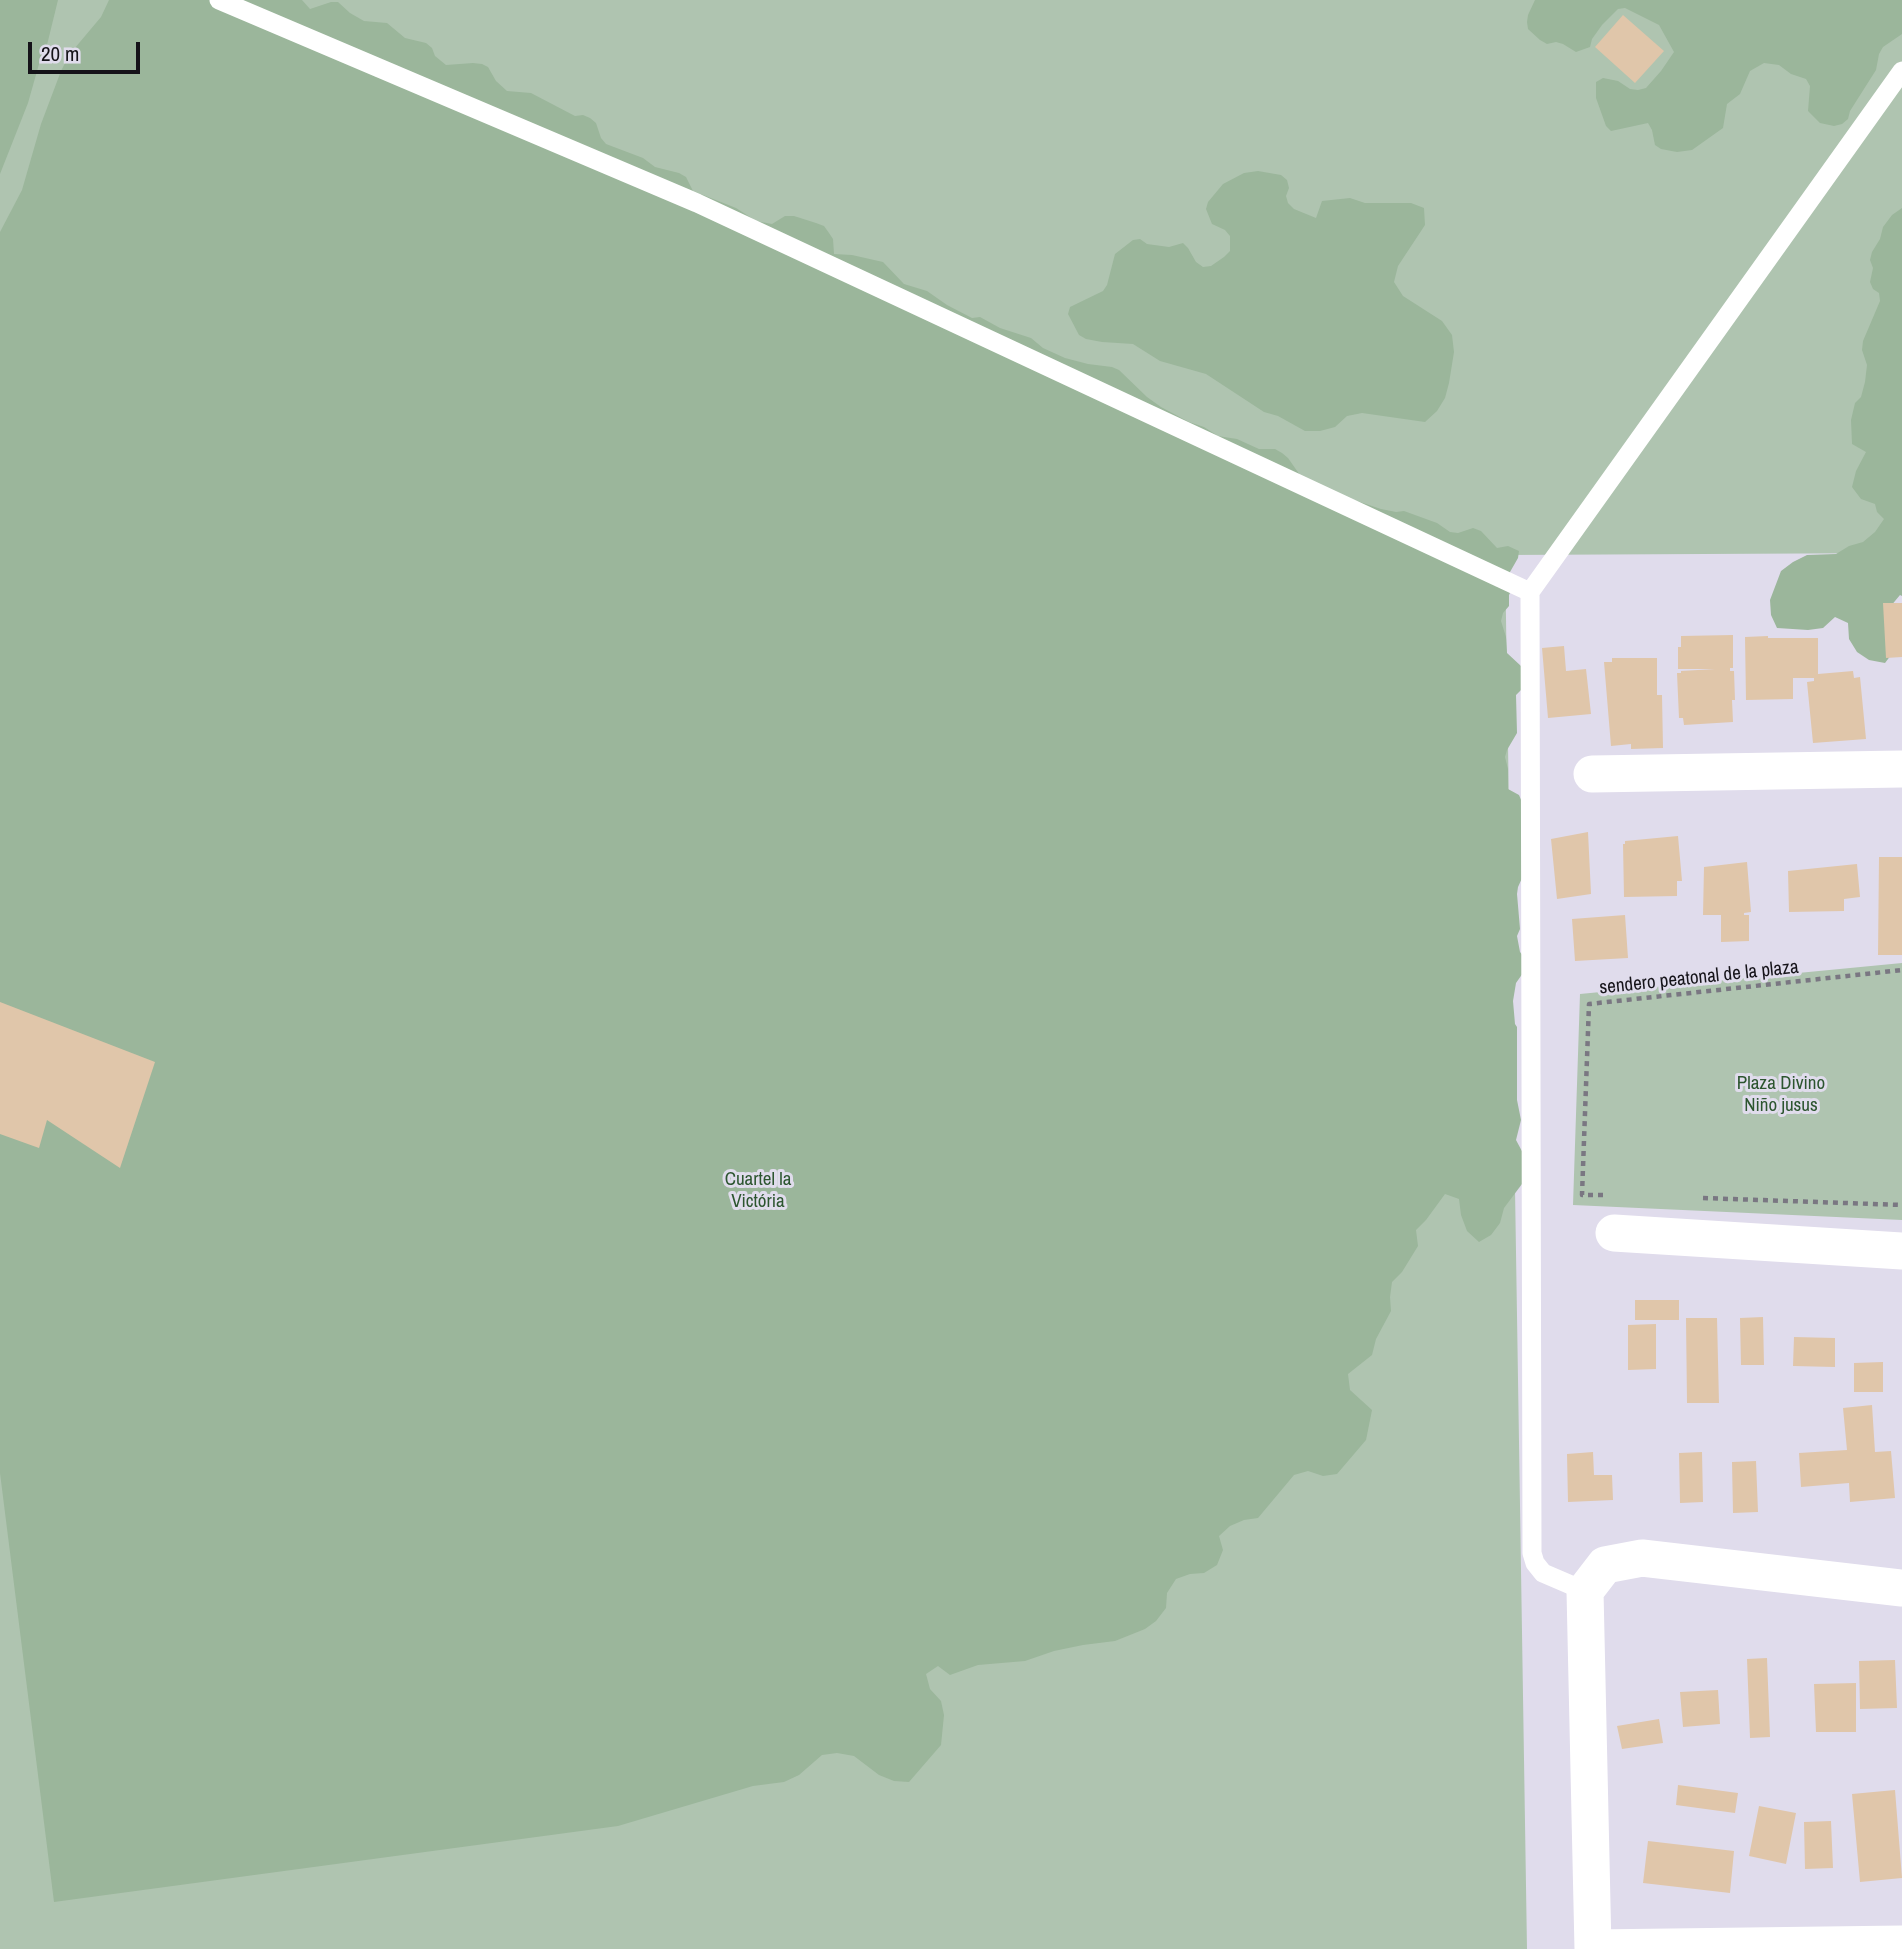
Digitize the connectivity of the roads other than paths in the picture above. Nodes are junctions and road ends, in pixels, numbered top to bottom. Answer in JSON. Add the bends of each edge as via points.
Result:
{"nodes":[{"id":1,"x":219,"y":0,"type":"edge"},
{"id":2,"x":1902,"y":71,"type":"edge"},
{"id":3,"x":1530,"y":592,"type":"junction"},
{"id":4,"x":1902,"y":769,"type":"edge"},
{"id":5,"x":1592,"y":774,"type":"dead end"},
{"id":6,"x":1614,"y":1233,"type":"dead end"},
{"id":7,"x":1902,"y":1251,"type":"edge"},
{"id":8,"x":1902,"y":1588,"type":"edge"},
{"id":9,"x":1585,"y":1591,"type":"junction"},
{"id":10,"x":1902,"y":1944,"type":"edge"},
{"id":11,"x":1593,"y":1948,"type":"edge"}],
"edges":[{"from":1,"to":3,"type":"lane","via":[[697,203]]},
{"from":2,"to":3,"type":"lane"},
{"from":3,"to":9,"type":"lane","via":[[1532,1553],[1544,1573]]},
{"from":4,"to":5,"type":"street"},
{"from":6,"to":7,"type":"street"},
{"from":8,"to":9,"type":"street","via":[[1642,1558],[1605,1565]]},
{"from":9,"to":11,"type":"street"},
{"from":10,"to":11,"type":"street"}]}
